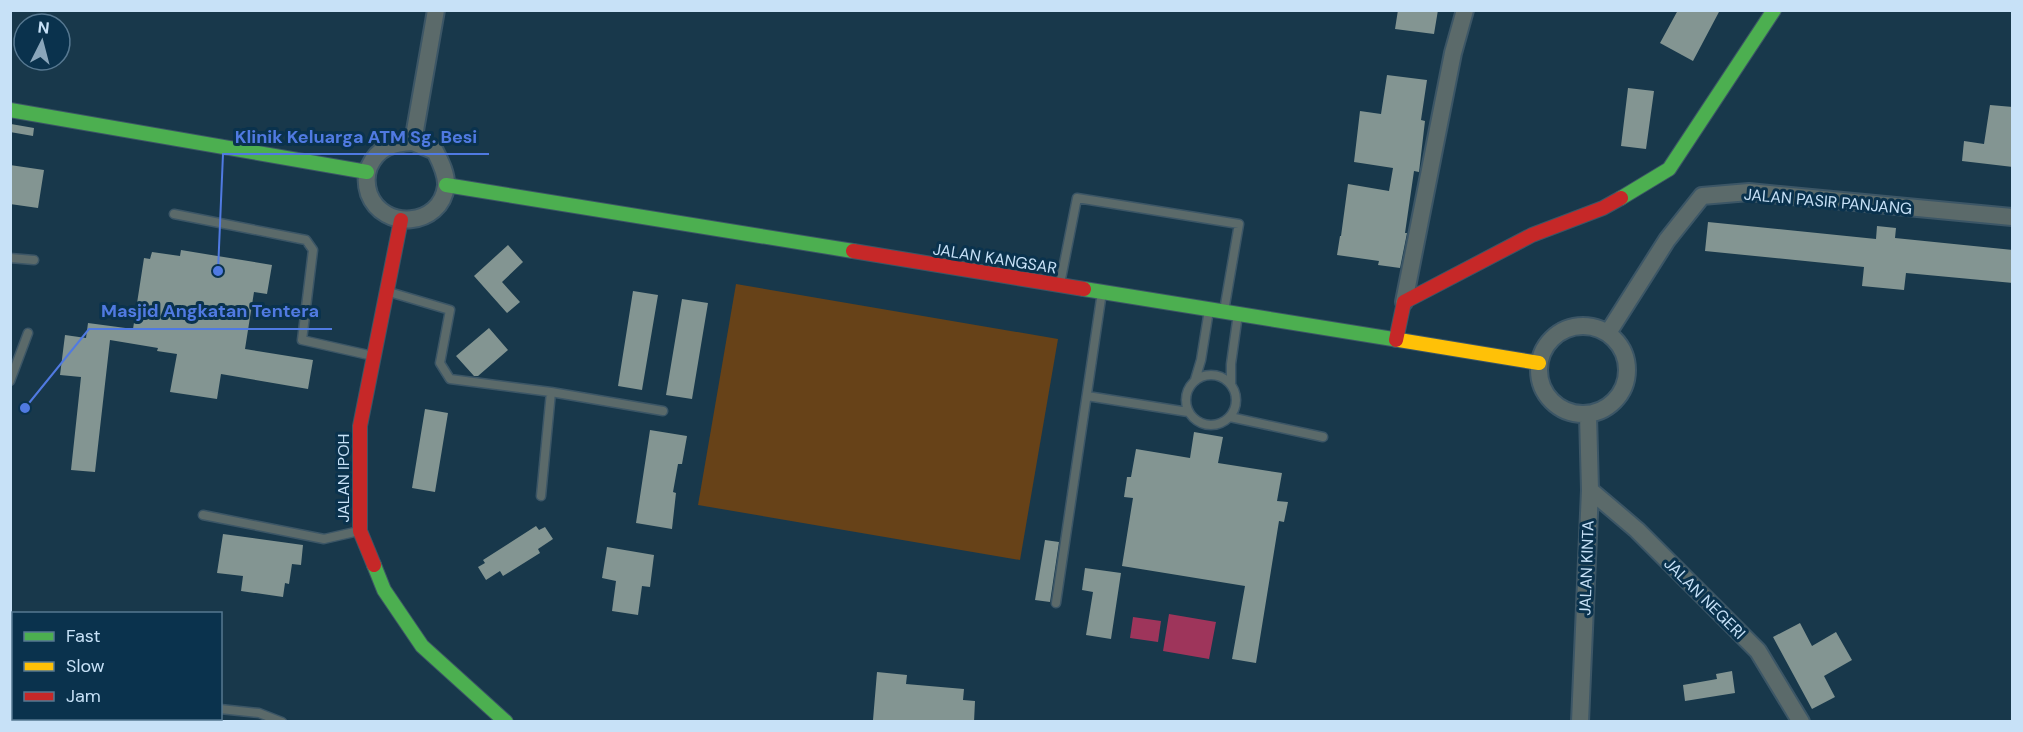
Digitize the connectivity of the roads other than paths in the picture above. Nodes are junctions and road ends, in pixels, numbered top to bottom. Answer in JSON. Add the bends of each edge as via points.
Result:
{"nodes":[{"id":1,"x":436,"y":10,"type":"edge"},
{"id":2,"x":1465,"y":10,"type":"edge"},
{"id":3,"x":1774,"y":10,"type":"edge"},
{"id":4,"x":10,"y":110,"type":"edge"},
{"id":5,"x":413,"y":142,"type":"junction"},
{"id":6,"x":367,"y":172,"type":"junction"},
{"id":7,"x":446,"y":185,"type":"junction"},
{"id":8,"x":174,"y":214,"type":"dead end"},
{"id":9,"x":2013,"y":217,"type":"edge"},
{"id":10,"x":401,"y":220,"type":"junction"},
{"id":11,"x":10,"y":258,"type":"edge"},
{"id":12,"x":34,"y":260,"type":"dead end"},
{"id":13,"x":1060,"y":285,"type":"junction"},
{"id":14,"x":386,"y":291,"type":"junction"},
{"id":15,"x":1102,"y":292,"type":"junction"},
{"id":16,"x":1404,"y":302,"type":"junction"},
{"id":17,"x":1209,"y":309,"type":"junction"},
{"id":18,"x":1224,"y":311,"type":"junction"},
{"id":19,"x":1239,"y":314,"type":"junction"},
{"id":20,"x":28,"y":333,"type":"dead end"},
{"id":21,"x":1608,"y":333,"type":"junction"},
{"id":22,"x":1396,"y":340,"type":"junction"},
{"id":23,"x":373,"y":356,"type":"junction"},
{"id":24,"x":1539,"y":363,"type":"junction"},
{"id":25,"x":1195,"y":380,"type":"junction"},
{"id":26,"x":10,"y":381,"type":"edge"},
{"id":27,"x":1231,"y":383,"type":"junction"},
{"id":28,"x":550,"y":392,"type":"junction"},
{"id":29,"x":1087,"y":396,"type":"junction"},
{"id":30,"x":663,"y":411,"type":"dead end"},
{"id":31,"x":1188,"y":412,"type":"junction"},
{"id":32,"x":1588,"y":415,"type":"junction"},
{"id":33,"x":1230,"y":417,"type":"junction"},
{"id":34,"x":1323,"y":436,"type":"dead end"},
{"id":35,"x":1590,"y":490,"type":"junction"},
{"id":36,"x":541,"y":496,"type":"dead end"},
{"id":37,"x":203,"y":515,"type":"dead end"},
{"id":38,"x":360,"y":531,"type":"junction"},
{"id":39,"x":1056,"y":603,"type":"dead end"},
{"id":40,"x":222,"y":709,"type":"edge"},
{"id":41,"x":282,"y":722,"type":"edge"},
{"id":42,"x":506,"y":722,"type":"edge"},
{"id":43,"x":1580,"y":722,"type":"edge"},
{"id":44,"x":1801,"y":722,"type":"edge"}],
"edges":[{"from":1,"to":5,"type":"street"},
{"from":2,"to":16,"type":"street"},
{"from":3,"to":16,"type":"street","via":[[1669,170],[1603,208],[1532,235]]},
{"from":4,"to":6,"type":"street"},
{"from":5,"to":6,"type":"street","via":[[393,143],[382,149]]},
{"from":5,"to":7,"type":"street","via":[[435,151]]},
{"from":6,"to":10,"type":"street","via":[[372,201],[380,210]]},
{"from":7,"to":10,"type":"street","via":[[438,204],[428,214]]},
{"from":7,"to":13,"type":"street","name":"JALAN KANGSAR"},
{"from":8,"to":23,"type":"lane","via":[[306,240],[313,250],[302,340]]},
{"from":9,"to":21,"type":"street","name":"JALAN PASIR PANJANG","via":[[1749,192],[1702,196],[1667,240]]},
{"from":10,"to":14,"type":"street","name":"JALAN IPOH"},
{"from":11,"to":12,"type":"lane"},
{"from":13,"to":15,"type":"street","name":"JALAN KANGSAR"},
{"from":13,"to":18,"type":"lane","via":[[1077,198],[1239,224]]},
{"from":14,"to":23,"type":"street","name":"JALAN IPOH"},
{"from":14,"to":28,"type":"lane","via":[[450,310],[440,363],[450,379]]},
{"from":15,"to":17,"type":"street","name":"JALAN KANGSAR"},
{"from":15,"to":29,"type":"lane"},
{"from":16,"to":22,"type":"street"},
{"from":17,"to":18,"type":"street","name":"JALAN KANGSAR"},
{"from":17,"to":25,"type":"lane"},
{"from":18,"to":19,"type":"street","name":"JALAN KANGSAR"},
{"from":19,"to":22,"type":"street","name":"JALAN KANGSAR"},
{"from":19,"to":27,"type":"lane"},
{"from":20,"to":26,"type":"lane"},
{"from":21,"to":24,"type":"street","via":[[1595,327],[1564,330],[1545,348]]},
{"from":21,"to":32,"type":"street","via":[[1619,344],[1628,363],[1627,382],[1617,400],[1605,410]]},
{"from":22,"to":24,"type":"street","name":"JALAN KANGSAR"},
{"from":23,"to":38,"type":"street","name":"JALAN IPOH","via":[[360,426]]},
{"from":24,"to":32,"type":"street","via":[[1543,390],[1552,402],[1573,414]]},
{"from":25,"to":27,"type":"lane","via":[[1209,374]]},
{"from":25,"to":31,"type":"lane","via":[[1186,395]]},
{"from":27,"to":33,"type":"lane","via":[[1237,400]]},
{"from":28,"to":30,"type":"lane"},
{"from":28,"to":36,"type":"lane"},
{"from":29,"to":31,"type":"lane"},
{"from":29,"to":39,"type":"lane"},
{"from":31,"to":33,"type":"lane","via":[[1196,421],[1208,425],[1220,424]]},
{"from":32,"to":35,"type":"street","name":"JALAN KINTA"},
{"from":33,"to":34,"type":"lane"},
{"from":35,"to":43,"type":"street","name":"JALAN KINTA"},
{"from":35,"to":44,"type":"street","name":"JALAN NEGERI","via":[[1637,530],[1758,651]]},
{"from":37,"to":38,"type":"lane","via":[[324,538]]},
{"from":38,"to":42,"type":"street","name":"JALAN IPOH","via":[[384,590],[422,646]]},
{"from":40,"to":41,"type":"lane","via":[[259,713]]}]}
